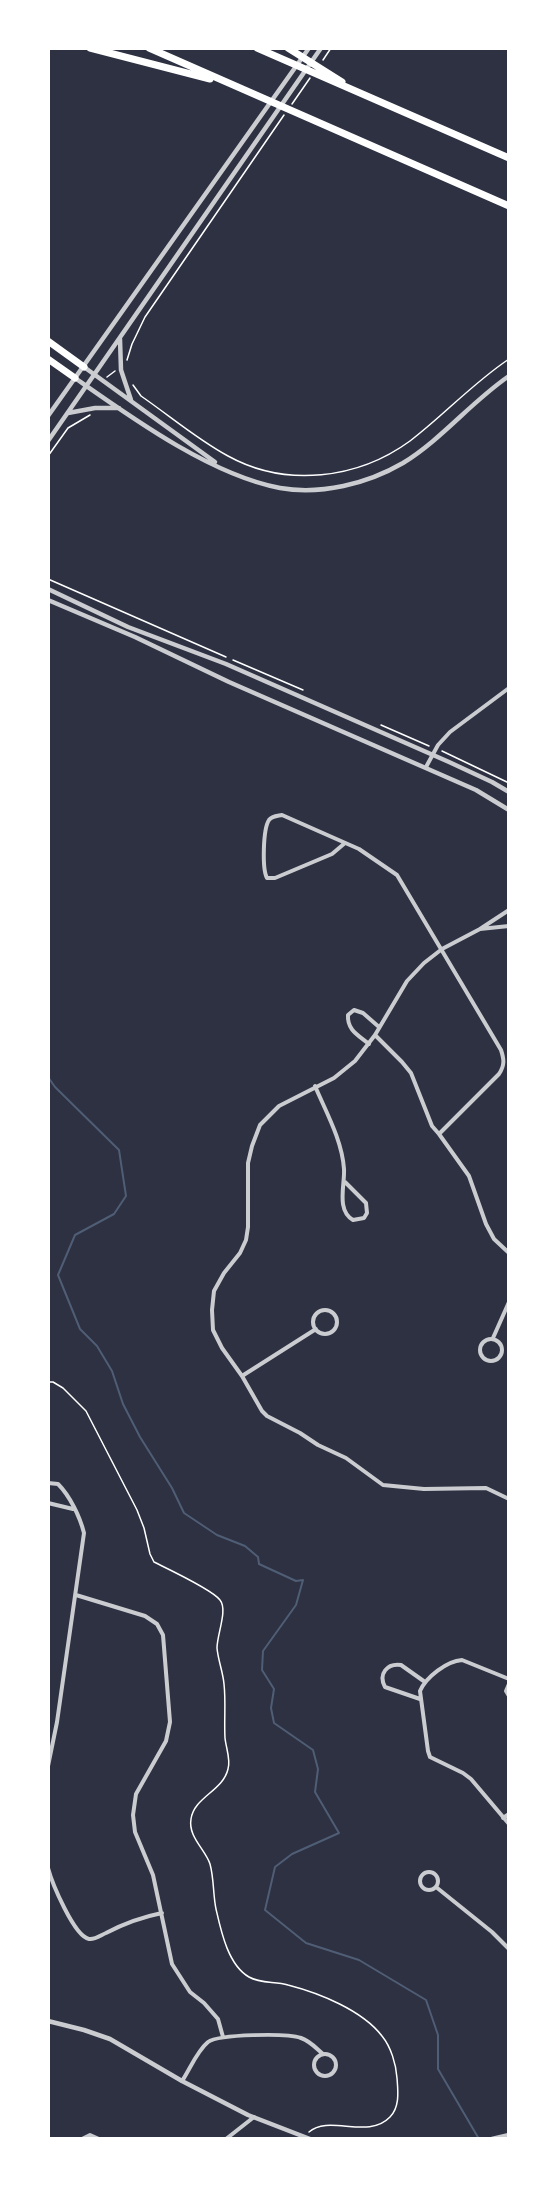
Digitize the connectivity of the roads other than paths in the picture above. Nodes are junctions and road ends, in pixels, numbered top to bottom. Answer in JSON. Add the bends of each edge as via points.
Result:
{"nodes":[{"id":1,"x":90,"y":48,"type":"edge"},
{"id":2,"x":149,"y":48,"type":"edge"},
{"id":3,"x":257,"y":48,"type":"edge"},
{"id":4,"x":288,"y":48,"type":"edge"},
{"id":5,"x":309,"y":48,"type":"edge"},
{"id":6,"x":321,"y":48,"type":"edge"},
{"id":7,"x":232,"y":84,"type":"junction"},
{"id":8,"x":357,"y":92,"type":"junction"},
{"id":9,"x":509,"y":158,"type":"edge"},
{"id":10,"x":509,"y":206,"type":"edge"},
{"id":11,"x":120,"y":339,"type":"junction"},
{"id":12,"x":48,"y":341,"type":"edge"},
{"id":13,"x":48,"y":359,"type":"edge"},
{"id":14,"x":84,"y":367,"type":"junction"},
{"id":15,"x":95,"y":375,"type":"junction"},
{"id":16,"x":509,"y":376,"type":"edge"},
{"id":17,"x":75,"y":378,"type":"junction"},
{"id":18,"x":87,"y":386,"type":"junction"},
{"id":19,"x":131,"y":400,"type":"junction"},
{"id":20,"x":119,"y":408,"type":"junction"},
{"id":21,"x":68,"y":413,"type":"junction"},
{"id":22,"x":48,"y":416,"type":"edge"},
{"id":23,"x":48,"y":441,"type":"edge"},
{"id":24,"x":224,"y":469,"type":"junction"},
{"id":25,"x":48,"y":589,"type":"edge"},
{"id":26,"x":48,"y":600,"type":"edge"},
{"id":27,"x":509,"y":688,"type":"edge"},
{"id":28,"x":432,"y":755,"type":"junction"},
{"id":29,"x":426,"y":767,"type":"junction"},
{"id":30,"x":509,"y":792,"type":"edge"},
{"id":31,"x":509,"y":810,"type":"edge"},
{"id":32,"x":345,"y":843,"type":"junction"},
{"id":33,"x":509,"y":910,"type":"edge"},
{"id":34,"x":509,"y":926,"type":"edge"},
{"id":35,"x":480,"y":929,"type":"junction"},
{"id":36,"x":442,"y":949,"type":"junction"},
{"id":37,"x":379,"y":1027,"type":"junction"},
{"id":38,"x":375,"y":1035,"type":"junction"},
{"id":39,"x":369,"y":1044,"type":"junction"},
{"id":40,"x":315,"y":1086,"type":"junction"},
{"id":41,"x":439,"y":1134,"type":"junction"},
{"id":42,"x":345,"y":1182,"type":"junction"},
{"id":43,"x":509,"y":1253,"type":"edge"},
{"id":44,"x":509,"y":1302,"type":"edge"},
{"id":45,"x":316,"y":1329,"type":"junction"},
{"id":46,"x":493,"y":1338,"type":"junction"},
{"id":47,"x":242,"y":1376,"type":"junction"},
{"id":48,"x":48,"y":1483,"type":"edge"},
{"id":49,"x":509,"y":1499,"type":"edge"},
{"id":50,"x":48,"y":1503,"type":"edge"},
{"id":51,"x":74,"y":1509,"type":"junction"},
{"id":52,"x":76,"y":1595,"type":"junction"},
{"id":53,"x":509,"y":1679,"type":"edge"},
{"id":54,"x":425,"y":1682,"type":"junction"},
{"id":55,"x":509,"y":1684,"type":"edge"},
{"id":56,"x":509,"y":1696,"type":"edge"},
{"id":57,"x":420,"y":1699,"type":"junction"},
{"id":58,"x":48,"y":1767,"type":"edge"},
{"id":59,"x":509,"y":1814,"type":"edge"},
{"id":60,"x":503,"y":1818,"type":"junction"},
{"id":61,"x":509,"y":1824,"type":"edge"},
{"id":62,"x":48,"y":1868,"type":"edge"},
{"id":63,"x":50,"y":1883,"type":"edge"},
{"id":64,"x":436,"y":1887,"type":"junction"},
{"id":65,"x":162,"y":1913,"type":"junction"},
{"id":66,"x":509,"y":1949,"type":"edge"},
{"id":67,"x":48,"y":2021,"type":"edge"},
{"id":68,"x":223,"y":2037,"type":"junction"},
{"id":69,"x":323,"y":2054,"type":"junction"},
{"id":70,"x":182,"y":2081,"type":"junction"},
{"id":71,"x":255,"y":2117,"type":"junction"},
{"id":72,"x":509,"y":2135,"type":"edge"},
{"id":73,"x":308,"y":2138,"type":"edge"},
{"id":74,"x":82,"y":2139,"type":"edge"},
{"id":75,"x":99,"y":2139,"type":"edge"},
{"id":76,"x":226,"y":2139,"type":"edge"},
{"id":77,"x":492,"y":2139,"type":"edge"}],
"edges":[{"from":1,"to":7,"type":"highway"},
{"from":2,"to":7,"type":"highway"},
{"from":3,"to":8,"type":"highway"},
{"from":4,"to":8,"type":"highway"},
{"from":5,"to":14,"type":"street"},
{"from":6,"to":11,"type":"street"},
{"from":7,"to":10,"type":"highway"},
{"from":8,"to":9,"type":"highway"},
{"from":11,"to":15,"type":"street"},
{"from":11,"to":19,"type":"street","via":[[121,370]]},
{"from":12,"to":14,"type":"highway"},
{"from":13,"to":17,"type":"highway"},
{"from":14,"to":15,"type":"street"},
{"from":14,"to":17,"type":"street"},
{"from":15,"to":18,"type":"street"},
{"from":15,"to":19,"type":"street"},
{"from":16,"to":24,"type":"street","via":[[411,458],[357,483],[327,489],[283,488]]},
{"from":17,"to":18,"type":"street"},
{"from":17,"to":22,"type":"street"},
{"from":18,"to":20,"type":"street"},
{"from":18,"to":21,"type":"street"},
{"from":19,"to":24,"type":"street"},
{"from":20,"to":21,"type":"street"},
{"from":20,"to":24,"type":"street"},
{"from":21,"to":23,"type":"street"},
{"from":25,"to":28,"type":"street","via":[[128,627],[219,662]]},
{"from":26,"to":29,"type":"street"},
{"from":27,"to":28,"type":"street","via":[[450,732]]},
{"from":28,"to":29,"type":"street"},
{"from":28,"to":30,"type":"street"},
{"from":29,"to":31,"type":"street"},
{"from":32,"to":32,"type":"street","via":[[332,854],[275,878],[267,878],[263,871],[266,828],[275,816],[282,815]]},
{"from":32,"to":36,"type":"street","via":[[397,875]]},
{"from":33,"to":35,"type":"street"},
{"from":34,"to":35,"type":"street"},
{"from":35,"to":36,"type":"street"},
{"from":36,"to":37,"type":"street","via":[[407,981]]},
{"from":36,"to":41,"type":"street","via":[[501,1050],[504,1067]]},
{"from":37,"to":38,"type":"street"},
{"from":37,"to":39,"type":"street","via":[[363,1013],[354,1010],[348,1016],[351,1030]]},
{"from":38,"to":39,"type":"street"},
{"from":38,"to":41,"type":"street","via":[[411,1073],[432,1126]]},
{"from":39,"to":40,"type":"street","via":[[345,1070]]},
{"from":40,"to":42,"type":"street","via":[[343,1154]]},
{"from":40,"to":47,"type":"street","via":[[279,1106],[260,1125],[248,1163],[246,1240],[214,1291],[213,1329]]},
{"from":41,"to":43,"type":"street","via":[[469,1176],[490,1231]]},
{"from":42,"to":42,"type":"street","via":[[345,1212],[353,1220],[360,1220],[367,1213],[366,1203]]},
{"from":44,"to":46,"type":"street"},
{"from":45,"to":45,"type":"street","via":[[313,1322],[318,1312],[329,1310],[335,1315],[337,1323],[331,1332]]},
{"from":45,"to":47,"type":"street"},
{"from":46,"to":46,"type":"street","via":[[502,1346],[502,1353],[490,1361],[483,1358],[480,1348]]},
{"from":47,"to":49,"type":"street","via":[[267,1416],[346,1458],[383,1485],[486,1488]]},
{"from":48,"to":51,"type":"street","via":[[58,1484]]},
{"from":50,"to":51,"type":"street"},
{"from":51,"to":52,"type":"street","via":[[84,1533]]},
{"from":52,"to":58,"type":"street"},
{"from":52,"to":65,"type":"street","via":[[146,1616],[163,1635],[170,1722],[166,1741],[136,1794],[133,1815]]},
{"from":53,"to":54,"type":"street","via":[[457,1660]]},
{"from":54,"to":57,"type":"street"},
{"from":54,"to":57,"type":"street","via":[[401,1665],[390,1666],[382,1675],[385,1687]]},
{"from":55,"to":56,"type":"street"},
{"from":57,"to":60,"type":"street","via":[[430,1757],[463,1773]]},
{"from":59,"to":60,"type":"street"},
{"from":60,"to":61,"type":"street"},
{"from":62,"to":63,"type":"street"},
{"from":63,"to":65,"type":"street","via":[[78,1932],[89,1939],[135,1919]]},
{"from":64,"to":64,"type":"street","via":[[422,1887],[419,1882],[423,1873],[437,1875]]},
{"from":64,"to":66,"type":"street"},
{"from":65,"to":68,"type":"street","via":[[172,1964],[190,1992],[218,2019]]},
{"from":67,"to":70,"type":"street","via":[[110,2039]]},
{"from":68,"to":69,"type":"street","via":[[292,2036]]},
{"from":68,"to":70,"type":"street","via":[[203,2047]]},
{"from":69,"to":69,"type":"street","via":[[314,2068],[325,2076],[334,2071],[335,2064],[333,2058]]},
{"from":70,"to":71,"type":"street"},
{"from":71,"to":73,"type":"street"},
{"from":71,"to":76,"type":"street"},
{"from":72,"to":77,"type":"street"},
{"from":74,"to":75,"type":"street","via":[[90,2135]]}]}
